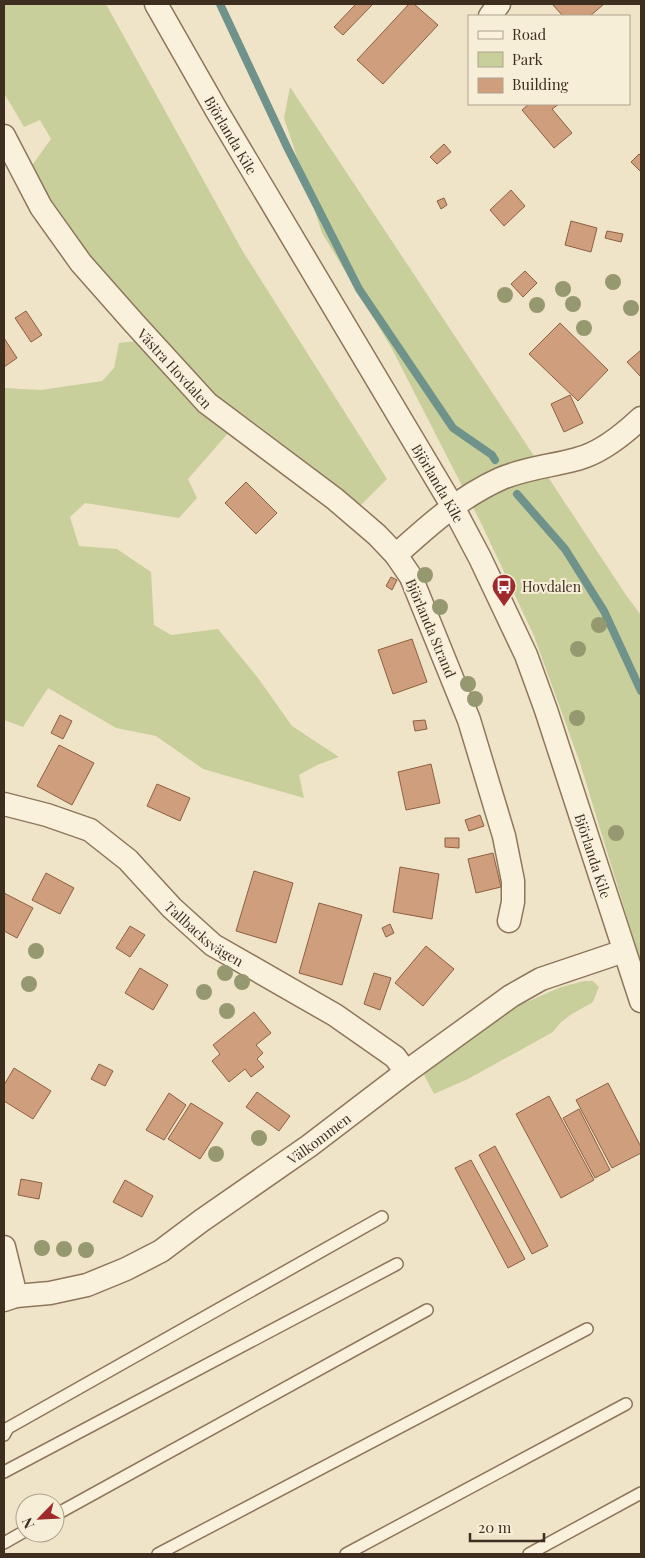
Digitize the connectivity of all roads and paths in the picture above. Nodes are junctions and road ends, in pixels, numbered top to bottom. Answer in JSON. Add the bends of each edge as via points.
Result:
{"nodes":[{"id":1,"x":156,"y":4,"type":"edge"},
{"id":2,"x":499,"y":4,"type":"edge"},
{"id":3,"x":491,"y":15,"type":"edge"},
{"id":4,"x":4,"y":136,"type":"edge"},
{"id":5,"x":641,"y":418,"type":"edge"},
{"id":6,"x":452,"y":506,"type":"junction"},
{"id":7,"x":396,"y":555,"type":"junction"},
{"id":8,"x":4,"y":804,"type":"edge"},
{"id":9,"x":509,"y":921,"type":"dead end"},
{"id":10,"x":624,"y":951,"type":"junction"},
{"id":11,"x":641,"y":1001,"type":"edge"},
{"id":12,"x":406,"y":1072,"type":"junction"},
{"id":13,"x":382,"y":1217,"type":"dead end"},
{"id":14,"x":4,"y":1247,"type":"edge"},
{"id":15,"x":397,"y":1264,"type":"dead end"},
{"id":16,"x":10,"y":1298,"type":"edge"},
{"id":17,"x":427,"y":1310,"type":"dead end"},
{"id":18,"x":586,"y":1329,"type":"dead end"},
{"id":19,"x":626,"y":1404,"type":"dead end"},
{"id":20,"x":4,"y":1434,"type":"edge"},
{"id":21,"x":4,"y":1472,"type":"edge"},
{"id":22,"x":641,"y":1493,"type":"edge"},
{"id":23,"x":65,"y":1509,"type":"edge"},
{"id":24,"x":15,"y":1537,"type":"edge"},
{"id":25,"x":4,"y":1543,"type":"edge"},
{"id":26,"x":158,"y":1554,"type":"edge"},
{"id":27,"x":346,"y":1554,"type":"edge"},
{"id":28,"x":529,"y":1554,"type":"edge"}],
"edges":[{"from":1,"to":6,"type":"street","name":"Björlanda Kile"},
{"from":2,"to":3,"type":"street"},
{"from":4,"to":7,"type":"street","name":"Västra Hovdalen","via":[[40,207],[81,263],[207,403],[335,499]]},
{"from":5,"to":6,"type":"street","via":[[606,446],[579,458],[502,478]]},
{"from":6,"to":7,"type":"street"},
{"from":6,"to":10,"type":"street","name":"Björlanda Kile","via":[[526,655]]},
{"from":7,"to":9,"type":"street","name":"Björlanda Strand","via":[[411,577],[469,720],[506,845],[513,881]]},
{"from":8,"to":12,"type":"street","name":"Tallbacksvägen","via":[[90,830],[128,860],[212,945],[335,1015],[395,1057]]},
{"from":10,"to":11,"type":"street","name":"Björlanda Kile"},
{"from":10,"to":12,"type":"street","name":"Välkommen","via":[[541,979],[511,996]]},
{"from":12,"to":16,"type":"street","name":"Välkommen","via":[[301,1152],[161,1251],[87,1285]]},
{"from":13,"to":20,"type":"lane","via":[[8,1428]]},
{"from":14,"to":16,"type":"street"},
{"from":15,"to":21,"type":"lane"},
{"from":17,"to":23,"type":"lane"},
{"from":18,"to":26,"type":"lane"},
{"from":19,"to":27,"type":"lane"},
{"from":22,"to":28,"type":"lane"},
{"from":24,"to":25,"type":"lane"}]}
